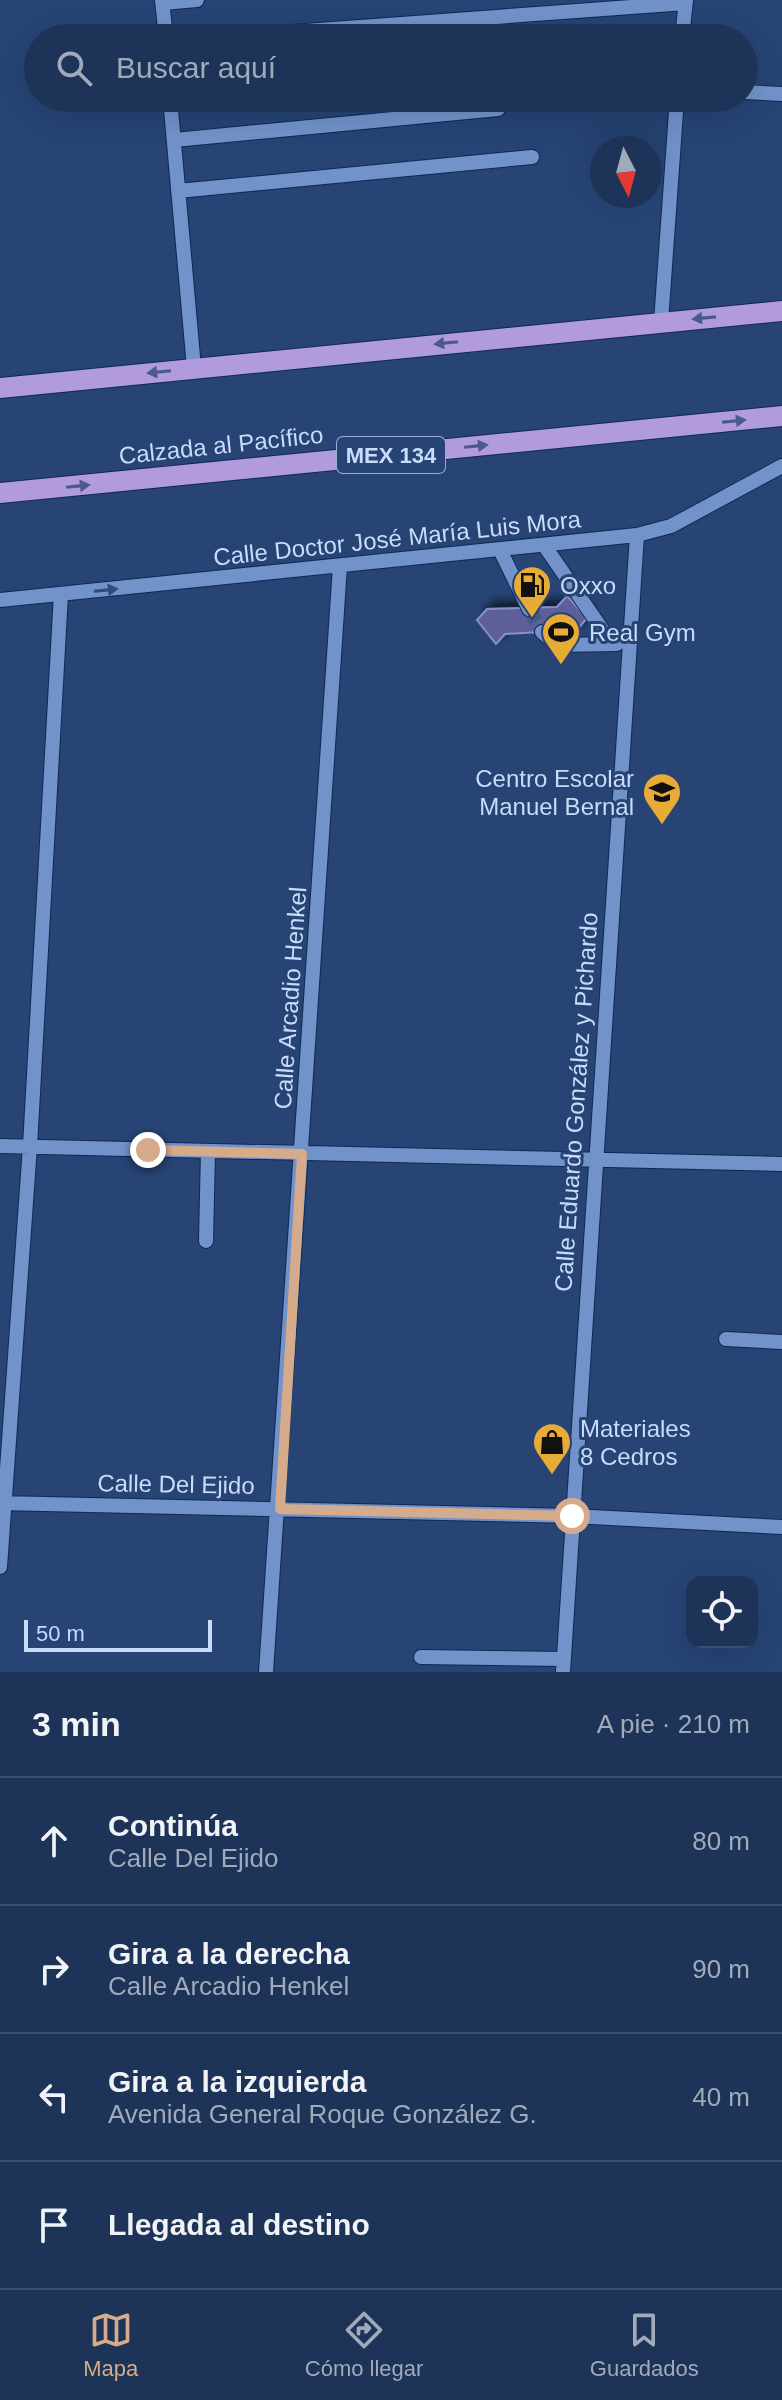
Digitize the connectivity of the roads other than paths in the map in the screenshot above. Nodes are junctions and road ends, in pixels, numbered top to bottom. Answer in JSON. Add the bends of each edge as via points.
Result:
{"nodes":[{"id":1,"x":197,"y":0,"type":"edge"},
{"id":2,"x":162,"y":1,"type":"edge"},
{"id":3,"x":686,"y":2,"type":"edge"},
{"id":4,"x":164,"y":24,"type":"edge"},
{"id":5,"x":394,"y":24,"type":"edge"},
{"id":6,"x":684,"y":24,"type":"edge"},
{"id":7,"x":758,"y":93,"type":"edge"},
{"id":8,"x":782,"y":94,"type":"edge"},
{"id":9,"x":171,"y":112,"type":"edge"},
{"id":10,"x":467,"y":112,"type":"edge"},
{"id":11,"x":676,"y":112,"type":"edge"},
{"id":12,"x":174,"y":140,"type":"junction"},
{"id":13,"x":532,"y":157,"type":"dead end"},
{"id":14,"x":178,"y":191,"type":"junction"},
{"id":15,"x":782,"y":311,"type":"edge"},
{"id":16,"x":661,"y":322,"type":"junction"},
{"id":17,"x":194,"y":368,"type":"junction"},
{"id":18,"x":0,"y":388,"type":"edge"},
{"id":19,"x":782,"y":416,"type":"edge"},
{"id":20,"x":779,"y":469,"type":"edge"},
{"id":21,"x":0,"y":493,"type":"edge"},
{"id":22,"x":637,"y":535,"type":"junction"},
{"id":23,"x":544,"y":545,"type":"junction"},
{"id":24,"x":500,"y":550,"type":"junction"},
{"id":25,"x":340,"y":566,"type":"junction"},
{"id":26,"x":61,"y":594,"type":"junction"},
{"id":27,"x":0,"y":600,"type":"edge"},
{"id":28,"x":529,"y":609,"type":"tunnel mouth"},
{"id":29,"x":542,"y":632,"type":"tunnel mouth"},
{"id":30,"x":612,"y":644,"type":"junction"},
{"id":31,"x":629,"y":644,"type":"junction"},
{"id":32,"x":0,"y":1146,"type":"edge"},
{"id":33,"x":30,"y":1146,"type":"junction"},
{"id":34,"x":208,"y":1151,"type":"junction"},
{"id":35,"x":302,"y":1154,"type":"junction"},
{"id":36,"x":594,"y":1159,"type":"junction"},
{"id":37,"x":782,"y":1164,"type":"edge"},
{"id":38,"x":206,"y":1241,"type":"dead end"},
{"id":39,"x":726,"y":1339,"type":"dead end"},
{"id":40,"x":782,"y":1342,"type":"edge"},
{"id":41,"x":2,"y":1503,"type":"edge"},
{"id":42,"x":280,"y":1509,"type":"junction"},
{"id":43,"x":572,"y":1516,"type":"junction"},
{"id":44,"x":782,"y":1527,"type":"edge"},
{"id":45,"x":0,"y":1567,"type":"edge"},
{"id":46,"x":421,"y":1657,"type":"dead end"},
{"id":47,"x":563,"y":1666,"type":"edge"},
{"id":48,"x":266,"y":1672,"type":"edge"}],
"edges":[{"from":1,"to":2,"type":"street"},
{"from":2,"to":4,"type":"street"},
{"from":3,"to":5,"type":"street"},
{"from":3,"to":6,"type":"street"},
{"from":7,"to":8,"type":"street"},
{"from":9,"to":12,"type":"street"},
{"from":10,"to":12,"type":"street"},
{"from":11,"to":16,"type":"street"},
{"from":12,"to":14,"type":"street"},
{"from":13,"to":14,"type":"street"},
{"from":14,"to":17,"type":"street"},
{"from":15,"to":16,"type":"main road","one_way":true},
{"from":16,"to":17,"type":"main road","one_way":true},
{"from":17,"to":18,"type":"main road","one_way":true},
{"from":21,"to":19,"type":"main road","name":"Calzada al Pacífico","number":"MEX 134","one_way":true},
{"from":20,"to":22,"type":"street","name":"Calle Doctor José María Luis Mora","via":[[671,526]]},
{"from":22,"to":23,"type":"street","name":"Calle Doctor José María Luis Mora"},
{"from":22,"to":31,"type":"street","name":"Calle Eduardo González y Pichardo"},
{"from":23,"to":24,"type":"street","name":"Calle Doctor José María Luis Mora"},
{"from":23,"to":30,"type":"street"},
{"from":24,"to":25,"type":"street","name":"Calle Doctor José María Luis Mora"},
{"from":24,"to":28,"type":"street"},
{"from":26,"to":25,"type":"street","name":"Calle Doctor José María Luis Mora","one_way":true},
{"from":25,"to":35,"type":"street","name":"Calle Arcadio Henkel"},
{"from":26,"to":27,"type":"street","name":"Calle Doctor José María Luis Mora"},
{"from":26,"to":33,"type":"street"},
{"from":29,"to":30,"type":"street","via":[[557,645]]},
{"from":30,"to":31,"type":"street"},
{"from":31,"to":36,"type":"street","name":"Calle Eduardo González y Pichardo"},
{"from":32,"to":33,"type":"street"},
{"from":33,"to":34,"type":"street"},
{"from":33,"to":41,"type":"street"},
{"from":34,"to":35,"type":"street"},
{"from":34,"to":38,"type":"street"},
{"from":35,"to":36,"type":"street"},
{"from":35,"to":42,"type":"street","name":"Calle Arcadio Henkel"},
{"from":36,"to":37,"type":"street"},
{"from":36,"to":43,"type":"street","name":"Calle Eduardo González y Pichardo"},
{"from":39,"to":40,"type":"street"},
{"from":41,"to":42,"type":"street","name":"Calle Del Ejido"},
{"from":41,"to":45,"type":"street"},
{"from":42,"to":43,"type":"street","name":"Calle Del Ejido"},
{"from":42,"to":48,"type":"street","name":"Calle Arcadio Henkel"},
{"from":43,"to":44,"type":"street","name":"Calle Del Ejido"},
{"from":43,"to":47,"type":"street","name":"Calle Eduardo González y Pichardo"},
{"from":46,"to":47,"type":"street"}]}
